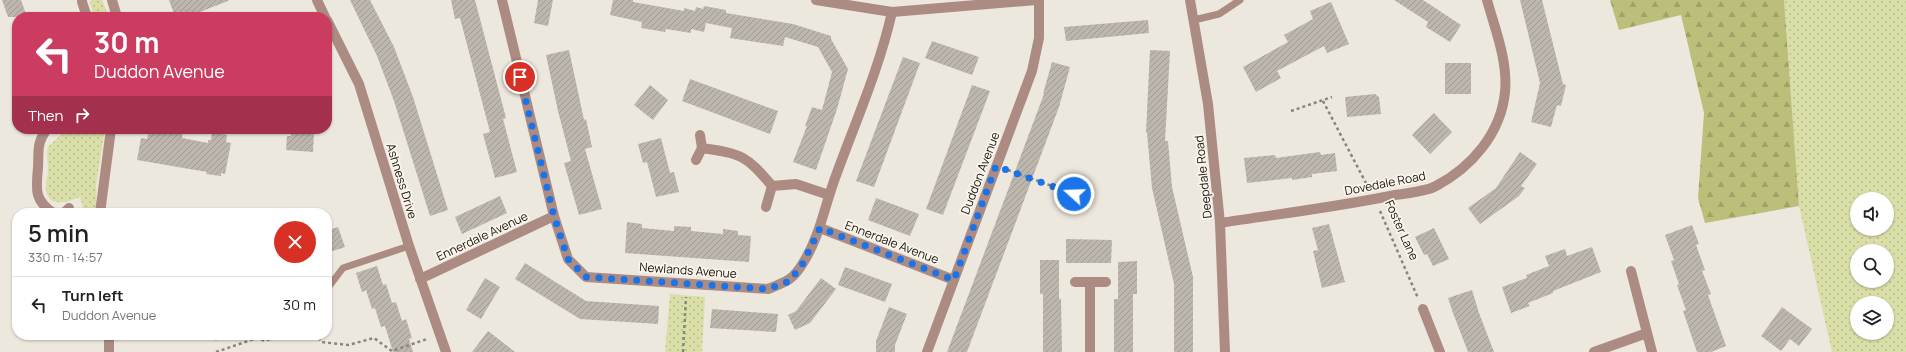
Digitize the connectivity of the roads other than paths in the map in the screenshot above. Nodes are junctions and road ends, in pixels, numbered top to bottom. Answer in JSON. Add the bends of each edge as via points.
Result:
{"nodes":[{"id":1,"x":82,"y":0,"type":"edge"},
{"id":2,"x":112,"y":0,"type":"edge"},
{"id":3,"x":317,"y":0,"type":"edge"},
{"id":4,"x":502,"y":0,"type":"edge"},
{"id":5,"x":816,"y":0,"type":"edge"},
{"id":6,"x":1036,"y":0,"type":"edge"},
{"id":7,"x":1039,"y":0,"type":"edge"},
{"id":8,"x":1190,"y":0,"type":"edge"},
{"id":9,"x":1240,"y":0,"type":"edge"},
{"id":10,"x":1487,"y":0,"type":"edge"},
{"id":11,"x":85,"y":12,"type":"edge"},
{"id":12,"x":116,"y":12,"type":"edge"},
{"id":13,"x":323,"y":12,"type":"edge"},
{"id":14,"x":892,"y":12,"type":"junction"},
{"id":15,"x":1194,"y":20,"type":"junction"},
{"id":16,"x":332,"y":30,"type":"edge"},
{"id":17,"x":43,"y":134,"type":"edge"},
{"id":18,"x":110,"y":134,"type":"edge"},
{"id":19,"x":700,"y":135,"type":"dead end"},
{"id":20,"x":702,"y":148,"type":"junction"},
{"id":21,"x":696,"y":160,"type":"dead end"},
{"id":22,"x":772,"y":186,"type":"junction"},
{"id":23,"x":829,"y":195,"type":"junction"},
{"id":24,"x":766,"y":207,"type":"dead end"},
{"id":25,"x":48,"y":208,"type":"edge"},
{"id":26,"x":101,"y":208,"type":"edge"},
{"id":27,"x":554,"y":216,"type":"junction"},
{"id":28,"x":1220,"y":223,"type":"junction"},
{"id":29,"x":820,"y":228,"type":"junction"},
{"id":30,"x":409,"y":246,"type":"junction"},
{"id":31,"x":1631,"y":271,"type":"dead end"},
{"id":32,"x":420,"y":279,"type":"junction"},
{"id":33,"x":954,"y":280,"type":"junction"},
{"id":34,"x":332,"y":282,"type":"edge"},
{"id":35,"x":1075,"y":282,"type":"dead end"},
{"id":36,"x":1090,"y":282,"type":"junction"},
{"id":37,"x":1106,"y":282,"type":"dead end"},
{"id":38,"x":1423,"y":309,"type":"road end"},
{"id":39,"x":1647,"y":333,"type":"junction"},
{"id":40,"x":109,"y":340,"type":"edge"},
{"id":41,"x":109,"y":352,"type":"edge"},
{"id":42,"x":446,"y":352,"type":"edge"},
{"id":43,"x":928,"y":352,"type":"edge"},
{"id":44,"x":1090,"y":352,"type":"edge"},
{"id":45,"x":1225,"y":352,"type":"edge"},
{"id":46,"x":1440,"y":352,"type":"edge"},
{"id":47,"x":1594,"y":352,"type":"edge"},
{"id":48,"x":1652,"y":352,"type":"edge"}],
"edges":[{"from":1,"to":11,"type":"street"},
{"from":2,"to":12,"type":"street"},
{"from":3,"to":13,"type":"street"},
{"from":4,"to":27,"type":"street","name":"Newlands Avenue"},
{"from":5,"to":14,"type":"street"},
{"from":6,"to":14,"type":"street"},
{"from":7,"to":33,"type":"street","name":"Duddon Avenue","via":[[1039,38],[1032,71]]},
{"from":8,"to":15,"type":"street","name":"Deepdale Road"},
{"from":9,"to":15,"type":"lane","via":[[1218,14]]},
{"from":10,"to":28,"type":"street","name":"Dovedale Road","via":[[1504,62],[1505,92],[1499,118],[1486,144],[1463,168],[1435,187]]},
{"from":14,"to":23,"type":"street","name":"Newlands Avenue","via":[[885,44]]},
{"from":15,"to":28,"type":"street","name":"Deepdale Road","via":[[1208,104]]},
{"from":16,"to":30,"type":"street","name":"Ashness Drive","via":[[359,84]]},
{"from":17,"to":25,"type":"street","via":[[38,146],[36,184],[40,201]]},
{"from":18,"to":26,"type":"street"},
{"from":19,"to":20,"type":"street"},
{"from":20,"to":21,"type":"street"},
{"from":20,"to":22,"type":"street","via":[[741,155],[755,165]]},
{"from":22,"to":23,"type":"street","via":[[796,184]]},
{"from":22,"to":24,"type":"street"},
{"from":23,"to":29,"type":"street","name":"Newlands Avenue"},
{"from":27,"to":29,"type":"street","name":"Newlands Avenue","via":[[568,259],[586,277],[768,289],[790,281],[803,263]]},
{"from":27,"to":32,"type":"street","name":"Ennerdale Avenue"},
{"from":28,"to":45,"type":"street","name":"Deepdale Road"},
{"from":29,"to":33,"type":"street","name":"Ennerdale Avenue"},
{"from":30,"to":32,"type":"street","name":"Ashness Drive"},
{"from":30,"to":34,"type":"lane","via":[[343,268]]},
{"from":31,"to":39,"type":"street"},
{"from":32,"to":42,"type":"street","name":"Ashness Drive"},
{"from":33,"to":43,"type":"street","name":"Duddon Avenue"},
{"from":35,"to":36,"type":"street"},
{"from":36,"to":37,"type":"street"},
{"from":36,"to":44,"type":"street"},
{"from":38,"to":46,"type":"street"},
{"from":39,"to":47,"type":"street"},
{"from":39,"to":48,"type":"street"},
{"from":40,"to":41,"type":"street"}]}
